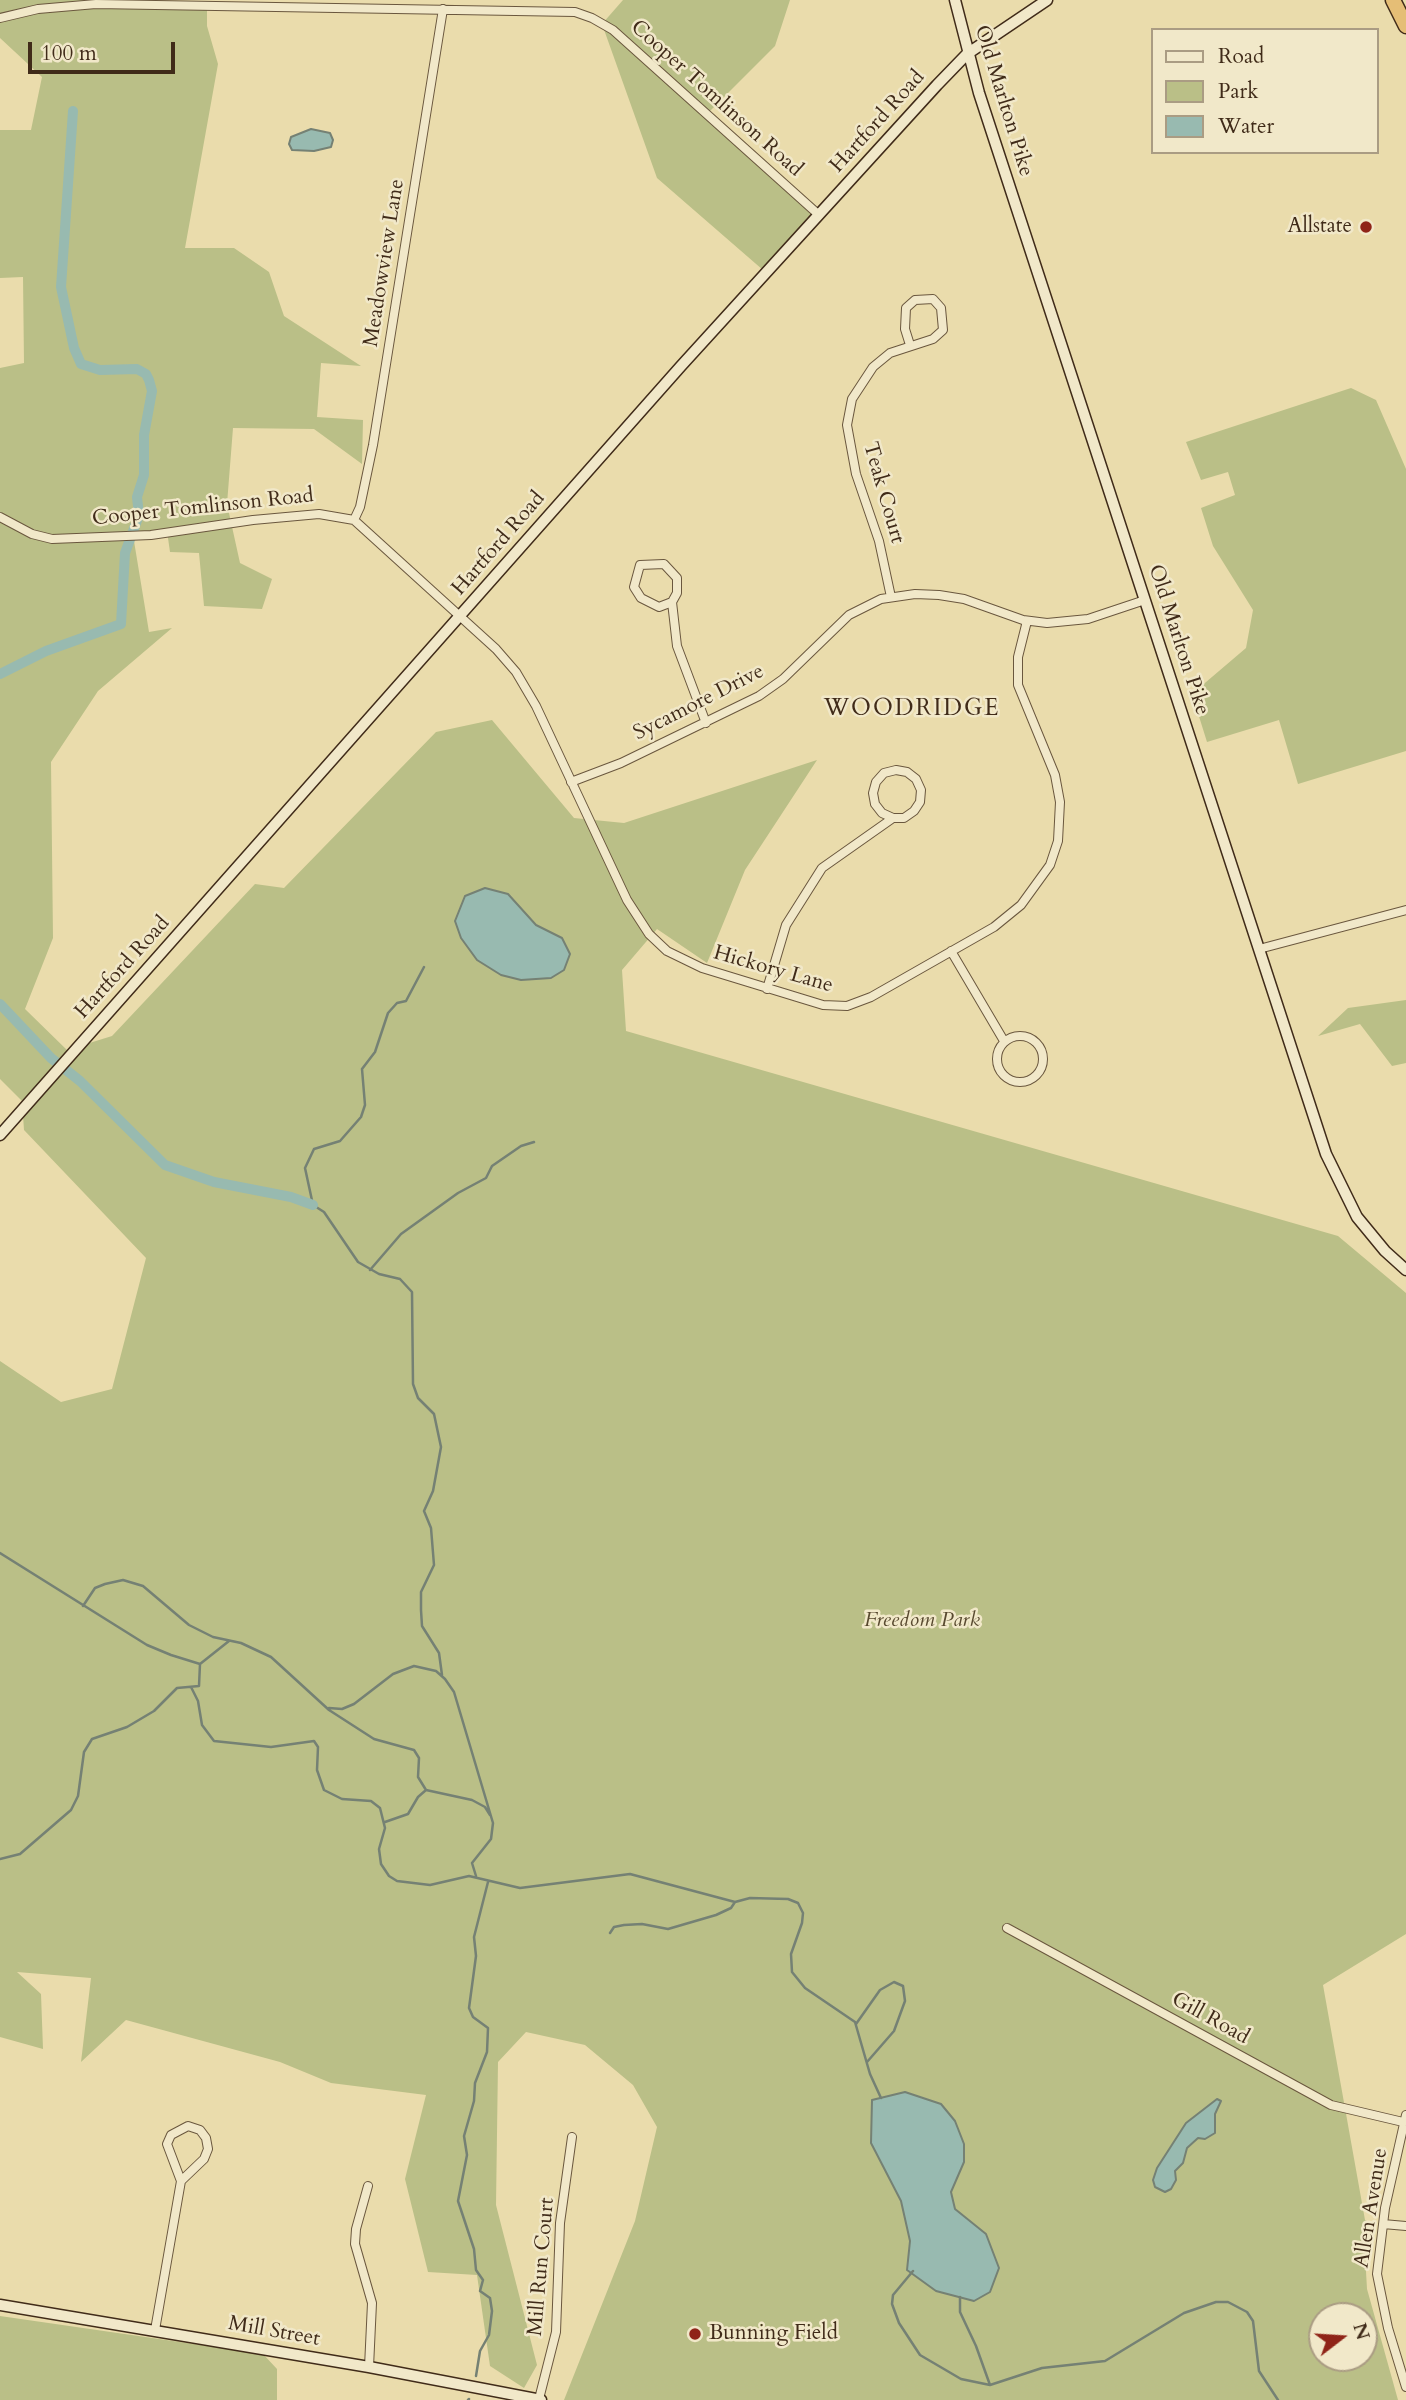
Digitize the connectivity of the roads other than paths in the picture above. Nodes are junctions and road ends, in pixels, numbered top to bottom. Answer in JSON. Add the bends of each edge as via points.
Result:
{"nodes":[{"id":1,"x":955,"y":0,"type":"edge"},
{"id":2,"x":1047,"y":0,"type":"edge"},
{"id":3,"x":1393,"y":0,"type":"edge"},
{"id":4,"x":443,"y":9,"type":"junction"},
{"id":5,"x":0,"y":18,"type":"edge"},
{"id":6,"x":1406,"y":26,"type":"edge"},
{"id":7,"x":967,"y":54,"type":"junction"},
{"id":8,"x":819,"y":215,"type":"junction"},
{"id":9,"x":911,"y":345,"type":"junction"},
{"id":10,"x":0,"y":517,"type":"edge"},
{"id":11,"x":354,"y":520,"type":"junction"},
{"id":12,"x":891,"y":597,"type":"junction"},
{"id":13,"x":1144,"y":600,"type":"junction"},
{"id":14,"x":672,"y":602,"type":"junction"},
{"id":15,"x":460,"y":618,"type":"junction"},
{"id":16,"x":1027,"y":621,"type":"junction"},
{"id":17,"x":706,"y":723,"type":"junction"},
{"id":18,"x":571,"y":782,"type":"junction"},
{"id":19,"x":893,"y":818,"type":"junction"},
{"id":20,"x":1406,"y":910,"type":"edge"},
{"id":21,"x":1259,"y":949,"type":"junction"},
{"id":22,"x":951,"y":951,"type":"junction"},
{"id":23,"x":767,"y":989,"type":"junction"},
{"id":24,"x":1004,"y":1041,"type":"junction"},
{"id":25,"x":0,"y":1135,"type":"edge"},
{"id":26,"x":1406,"y":1270,"type":"edge"},
{"id":27,"x":1007,"y":1928,"type":"dead end"},
{"id":28,"x":1405,"y":2118,"type":"edge"},
{"id":29,"x":572,"y":2137,"type":"dead end"},
{"id":30,"x":181,"y":2181,"type":"junction"},
{"id":31,"x":368,"y":2186,"type":"dead end"},
{"id":32,"x":1383,"y":2224,"type":"junction"},
{"id":33,"x":1406,"y":2226,"type":"edge"},
{"id":34,"x":0,"y":2305,"type":"edge"},
{"id":35,"x":155,"y":2330,"type":"junction"},
{"id":36,"x":369,"y":2367,"type":"junction"},
{"id":37,"x":1406,"y":2387,"type":"edge"},
{"id":38,"x":540,"y":2400,"type":"edge"}],
"edges":[{"from":1,"to":7,"type":"street","name":"Old Marlton Pike"},
{"from":2,"to":7,"type":"street","name":"Hartford Road"},
{"from":3,"to":6,"type":"highway"},
{"from":4,"to":5,"type":"street","name":"Cooper Tomlinson Road","via":[[96,4]]},
{"from":4,"to":8,"type":"street","name":"Cooper Tomlinson Road","via":[[563,10],[600,22]]},
{"from":4,"to":11,"type":"street","name":"Meadowview Lane","via":[[373,446]]},
{"from":7,"to":8,"type":"street","name":"Hartford Road"},
{"from":7,"to":13,"type":"street","name":"Old Marlton Pike"},
{"from":8,"to":15,"type":"street","name":"Hartford Road"},
{"from":9,"to":9,"type":"street","name":"Teak Court","via":[[933,339],[943,330],[941,308],[933,299],[915,300],[906,308],[905,329]]},
{"from":9,"to":12,"type":"street","name":"Teak Court","via":[[891,353],[864,376],[852,399],[847,425]]},
{"from":10,"to":11,"type":"street","name":"Cooper Tomlinson Road","via":[[51,539],[151,535],[319,514]]},
{"from":11,"to":15,"type":"street"},
{"from":12,"to":16,"type":"street","name":"Sycamore Drive","via":[[927,594],[964,599]]},
{"from":12,"to":17,"type":"street","name":"Sycamore Drive","via":[[849,615],[772,688]]},
{"from":13,"to":16,"type":"street","name":"Sycamore Drive","via":[[1079,621]]},
{"from":13,"to":21,"type":"street","name":"Old Marlton Pike"},
{"from":14,"to":14,"type":"street","via":[[677,578],[671,568],[640,565],[634,587],[641,598],[659,607]]},
{"from":14,"to":17,"type":"street","via":[[679,657]]},
{"from":15,"to":18,"type":"street","name":"Hickory Lane","via":[[505,657],[523,682]]},
{"from":15,"to":25,"type":"street","name":"Hartford Road"},
{"from":16,"to":22,"type":"street","name":"Hickory Lane","via":[[1018,657],[1018,685],[1055,775],[1060,802],[1058,841],[1044,876],[1021,905],[994,927]]},
{"from":17,"to":18,"type":"street","name":"Sycamore Drive"},
{"from":18,"to":23,"type":"street","name":"Hickory Lane","via":[[627,900],[649,934],[689,963]]},
{"from":19,"to":19,"type":"street","via":[[914,811],[921,790],[916,779],[896,770],[884,773],[873,793],[882,813]]},
{"from":19,"to":23,"type":"street","via":[[822,868],[786,925]]},
{"from":20,"to":21,"type":"street"},
{"from":21,"to":26,"type":"street","name":"Old Marlton Pike","via":[[1335,1177],[1357,1217]]},
{"from":22,"to":23,"type":"street","name":"Hickory Lane","via":[[871,998],[847,1006],[823,1005]]},
{"from":22,"to":24,"type":"street"},
{"from":24,"to":24,"type":"street","via":[[997,1053],[997,1066],[1004,1077],[1017,1083],[1030,1081],[1040,1072],[1044,1059],[1040,1046],[1029,1037],[1016,1035]]},
{"from":27,"to":28,"type":"street","name":"Gill Road","via":[[1331,2105]]},
{"from":28,"to":32,"type":"street","name":"Allen Avenue"},
{"from":29,"to":38,"type":"street","name":"Mill Run Court","via":[[560,2223],[556,2332]]},
{"from":30,"to":30,"type":"street","via":[[204,2160],[208,2149],[200,2130],[188,2126],[171,2135],[167,2144]]},
{"from":30,"to":35,"type":"street"},
{"from":31,"to":36,"type":"street","via":[[355,2244],[372,2304]]},
{"from":32,"to":33,"type":"street"},
{"from":32,"to":37,"type":"street","name":"Allen Avenue","via":[[1378,2283]]},
{"from":34,"to":35,"type":"street","name":"Mill Street"},
{"from":35,"to":36,"type":"street","name":"Mill Street"},
{"from":36,"to":38,"type":"street","name":"Mill Street"}]}
